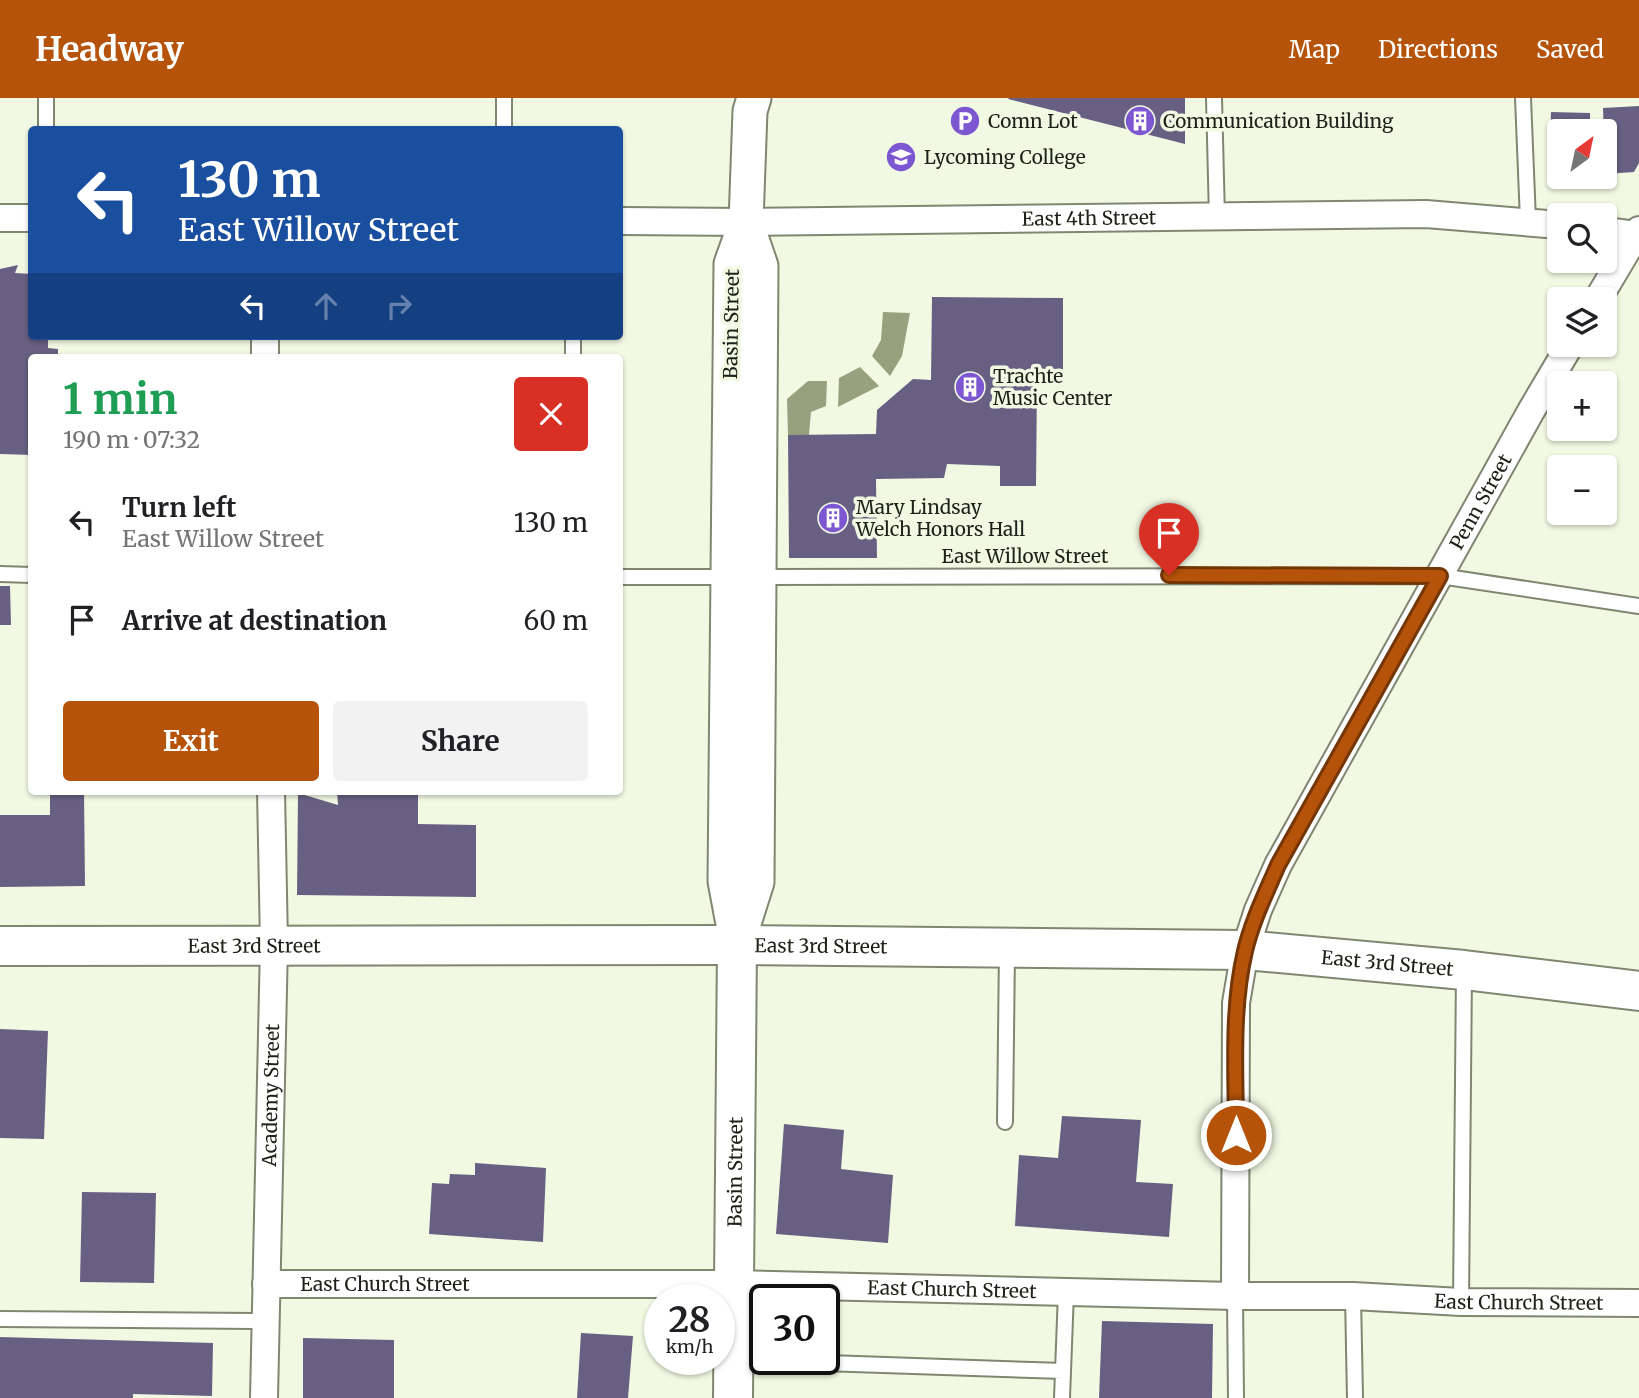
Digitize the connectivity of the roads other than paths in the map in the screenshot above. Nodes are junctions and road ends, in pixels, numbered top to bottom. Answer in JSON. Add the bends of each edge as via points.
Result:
{"nodes":[{"id":1,"x":46,"y":98,"type":"edge"},
{"id":2,"x":504,"y":98,"type":"edge"},
{"id":3,"x":754,"y":98,"type":"edge"},
{"id":4,"x":1214,"y":98,"type":"edge"},
{"id":5,"x":1523,"y":98,"type":"edge"},
{"id":6,"x":46,"y":126,"type":"edge"},
{"id":7,"x":504,"y":126,"type":"edge"},
{"id":8,"x":0,"y":218,"type":"edge"},
{"id":9,"x":28,"y":218,"type":"edge"},
{"id":10,"x":1217,"y":218,"type":"junction"},
{"id":11,"x":1528,"y":220,"type":"junction"},
{"id":12,"x":623,"y":222,"type":"edge"},
{"id":13,"x":746,"y":222,"type":"junction"},
{"id":14,"x":1547,"y":223,"type":"edge"},
{"id":15,"x":1617,"y":231,"type":"edge"},
{"id":16,"x":1637,"y":232,"type":"edge"},
{"id":17,"x":1605,"y":287,"type":"edge"},
{"id":18,"x":1563,"y":357,"type":"edge"},
{"id":19,"x":0,"y":574,"type":"edge"},
{"id":20,"x":28,"y":575,"type":"edge"},
{"id":21,"x":1440,"y":576,"type":"junction"},
{"id":22,"x":623,"y":577,"type":"edge"},
{"id":23,"x":743,"y":577,"type":"junction"},
{"id":24,"x":1639,"y":606,"type":"edge"},
{"id":25,"x":271,"y":795,"type":"edge"},
{"id":26,"x":274,"y":944,"type":"junction"},
{"id":27,"x":737,"y":945,"type":"junction"},
{"id":28,"x":0,"y":946,"type":"edge"},
{"id":29,"x":1007,"y":948,"type":"junction"},
{"id":30,"x":1245,"y":950,"type":"junction"},
{"id":31,"x":1464,"y":970,"type":"junction"},
{"id":32,"x":1639,"y":991,"type":"edge"},
{"id":33,"x":1005,"y":1122,"type":"dead end"},
{"id":34,"x":266,"y":1284,"type":"junction"},
{"id":35,"x":644,"y":1284,"type":"edge"},
{"id":36,"x":734,"y":1284,"type":"edge"},
{"id":37,"x":735,"y":1284,"type":"edge"},
{"id":38,"x":1066,"y":1292,"type":"junction"},
{"id":39,"x":1236,"y":1296,"type":"junction"},
{"id":40,"x":1353,"y":1296,"type":"junction"},
{"id":41,"x":1461,"y":1302,"type":"junction"},
{"id":42,"x":1639,"y":1303,"type":"edge"},
{"id":43,"x":0,"y":1319,"type":"edge"},
{"id":44,"x":265,"y":1321,"type":"junction"},
{"id":45,"x":735,"y":1360,"type":"edge"},
{"id":46,"x":1063,"y":1371,"type":"junction"},
{"id":47,"x":733,"y":1375,"type":"edge"},
{"id":48,"x":264,"y":1398,"type":"edge"},
{"id":49,"x":733,"y":1398,"type":"edge"},
{"id":50,"x":1062,"y":1398,"type":"edge"},
{"id":51,"x":1236,"y":1398,"type":"edge"},
{"id":52,"x":1354,"y":1398,"type":"edge"}],
"edges":[{"from":1,"to":6,"type":"lane"},
{"from":2,"to":7,"type":"lane"},
{"from":3,"to":13,"type":"street"},
{"from":4,"to":10,"type":"lane"},
{"from":5,"to":11,"type":"lane"},
{"from":8,"to":9,"type":"street"},
{"from":10,"to":11,"type":"street","name":"East 4th Street","via":[[1426,214]]},
{"from":10,"to":13,"type":"street","name":"East 4th Street"},
{"from":11,"to":14,"type":"street","name":"East 4th Street"},
{"from":12,"to":13,"type":"street","name":"East 4th Street"},
{"from":13,"to":23,"type":"street","name":"Basin Street","via":[[761,266]]},
{"from":15,"to":16,"type":"street"},
{"from":16,"to":17,"type":"street"},
{"from":18,"to":21,"type":"street","name":"Penn Street"},
{"from":19,"to":20,"type":"lane"},
{"from":21,"to":23,"type":"lane","name":"East Willow Street"},
{"from":21,"to":24,"type":"lane","name":"East Willow Street"},
{"from":21,"to":30,"type":"street","name":"Penn Street","via":[[1278,865]]},
{"from":22,"to":23,"type":"lane","name":"East Willow Street"},
{"from":23,"to":27,"type":"street","name":"Basin Street","via":[[757,882]]},
{"from":25,"to":26,"type":"street","name":"Academy Street"},
{"from":26,"to":27,"type":"main road","name":"East 3rd Street"},
{"from":26,"to":28,"type":"main road","name":"East 3rd Street"},
{"from":26,"to":34,"type":"street","name":"Academy Street"},
{"from":27,"to":29,"type":"main road","name":"East 3rd Street"},
{"from":27,"to":36,"type":"main road","name":"Basin Street"},
{"from":29,"to":30,"type":"main road","name":"East 3rd Street"},
{"from":29,"to":33,"type":"lane"},
{"from":30,"to":31,"type":"main road","name":"East 3rd Street"},
{"from":30,"to":39,"type":"street","name":"Penn Street","via":[[1236,1003]]},
{"from":31,"to":32,"type":"main road","name":"East 3rd Street"},
{"from":31,"to":41,"type":"lane"},
{"from":34,"to":35,"type":"street","name":"East Church Street"},
{"from":34,"to":44,"type":"street","name":"Academy Street"},
{"from":37,"to":38,"type":"street","name":"East Church Street"},
{"from":38,"to":39,"type":"street","name":"East Church Street"},
{"from":38,"to":46,"type":"lane"},
{"from":39,"to":40,"type":"street","name":"East Church Street"},
{"from":39,"to":51,"type":"lane"},
{"from":40,"to":41,"type":"street","name":"East Church Street"},
{"from":40,"to":52,"type":"lane"},
{"from":41,"to":42,"type":"street","name":"East Church Street"},
{"from":43,"to":44,"type":"lane"},
{"from":44,"to":48,"type":"street","name":"Academy Street"},
{"from":45,"to":46,"type":"lane"},
{"from":46,"to":50,"type":"lane"},
{"from":47,"to":49,"type":"main road","name":"Basin Street"}]}
